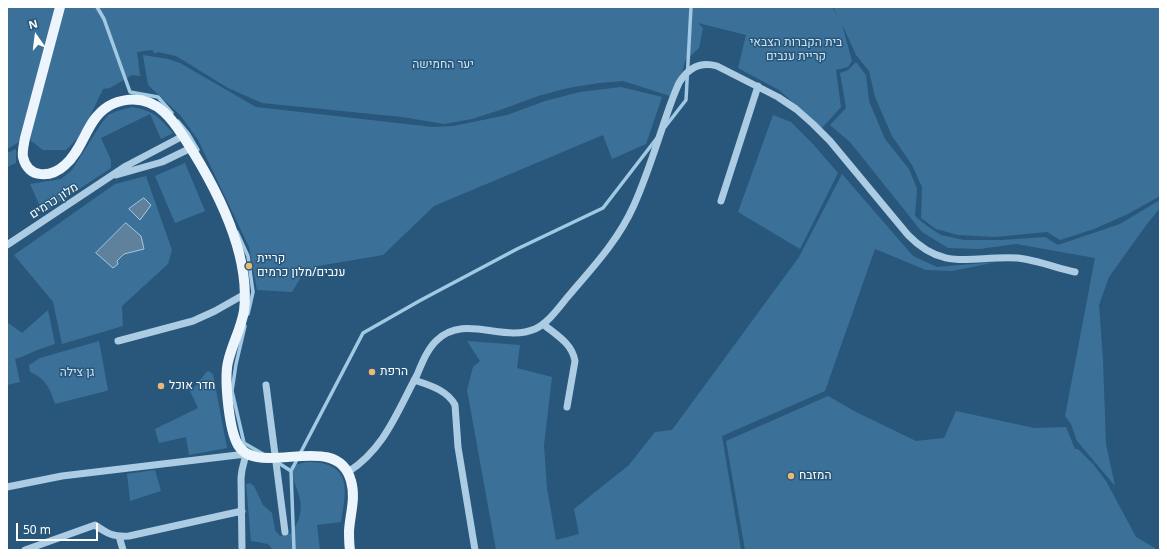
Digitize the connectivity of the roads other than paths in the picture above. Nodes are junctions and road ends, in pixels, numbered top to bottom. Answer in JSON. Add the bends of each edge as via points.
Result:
{"nodes":[{"id":1,"x":60,"y":7,"type":"edge"},
{"id":2,"x":758,"y":86,"type":"junction"},
{"id":3,"x":183,"y":136,"type":"junction"},
{"id":4,"x":191,"y":148,"type":"junction"},
{"id":5,"x":112,"y":175,"type":"junction"},
{"id":6,"x":721,"y":201,"type":"dead end"},
{"id":7,"x":7,"y":245,"type":"edge"},
{"id":8,"x":1075,"y":272,"type":"dead end"},
{"id":9,"x":245,"y":294,"type":"junction"},
{"id":10,"x":542,"y":324,"type":"junction"},
{"id":11,"x":118,"y":341,"type":"dead end"},
{"id":12,"x":414,"y":380,"type":"junction"},
{"id":13,"x":266,"y":385,"type":"dead end"},
{"id":14,"x":567,"y":407,"type":"dead end"},
{"id":15,"x":246,"y":454,"type":"junction"},
{"id":16,"x":275,"y":457,"type":"junction"},
{"id":17,"x":348,"y":472,"type":"junction"},
{"id":18,"x":8,"y":487,"type":"edge"},
{"id":19,"x":242,"y":511,"type":"junction"},
{"id":20,"x":285,"y":532,"type":"dead end"},
{"id":21,"x":119,"y":536,"type":"junction"},
{"id":22,"x":25,"y":550,"type":"edge"},
{"id":23,"x":122,"y":550,"type":"edge"},
{"id":24,"x":242,"y":550,"type":"edge"},
{"id":25,"x":350,"y":550,"type":"edge"},
{"id":26,"x":475,"y":550,"type":"edge"}],
"edges":[{"from":1,"to":3,"type":"main road","via":[[23,149],[26,165],[36,174],[44,175],[59,170],[75,154],[94,119],[119,101],[129,99],[138,99],[157,106]]},
{"from":2,"to":6,"type":"street"},
{"from":2,"to":8,"type":"street","via":[[784,101],[813,124],[908,235],[929,252],[959,260],[1021,259]]},
{"from":2,"to":10,"type":"street","via":[[711,64],[699,64],[686,73],[677,88],[637,198],[621,230],[601,259]]},
{"from":3,"to":4,"type":"main road"},
{"from":3,"to":5,"type":"street","name":"מלון כרמים"},
{"from":4,"to":5,"type":"street","name":"מלון כרמים","via":[[162,162]]},
{"from":4,"to":9,"type":"main road","via":[[214,190],[234,235]]},
{"from":5,"to":7,"type":"street","name":"מלון כרמים"},
{"from":9,"to":11,"type":"street","via":[[193,321]]},
{"from":9,"to":15,"type":"main road","via":[[242,319],[228,360],[226,379],[234,436],[238,447]]},
{"from":10,"to":12,"type":"street","via":[[535,329],[519,332],[470,328],[451,331],[432,345]]},
{"from":10,"to":14,"type":"street","via":[[574,353]]},
{"from":12,"to":17,"type":"street","via":[[382,440]]},
{"from":12,"to":26,"type":"street","via":[[444,393],[455,405],[458,447]]},
{"from":13,"to":16,"type":"street"},
{"from":15,"to":16,"type":"main road"},
{"from":15,"to":18,"type":"street","via":[[62,476]]},
{"from":15,"to":19,"type":"street","via":[[242,470]]},
{"from":16,"to":17,"type":"main road","via":[[324,457],[338,462]]},
{"from":16,"to":20,"type":"street"},
{"from":17,"to":25,"type":"main road","via":[[353,493]]},
{"from":19,"to":21,"type":"street"},
{"from":19,"to":24,"type":"street"},
{"from":21,"to":22,"type":"street","via":[[108,534],[95,525]]},
{"from":21,"to":23,"type":"street"}]}
